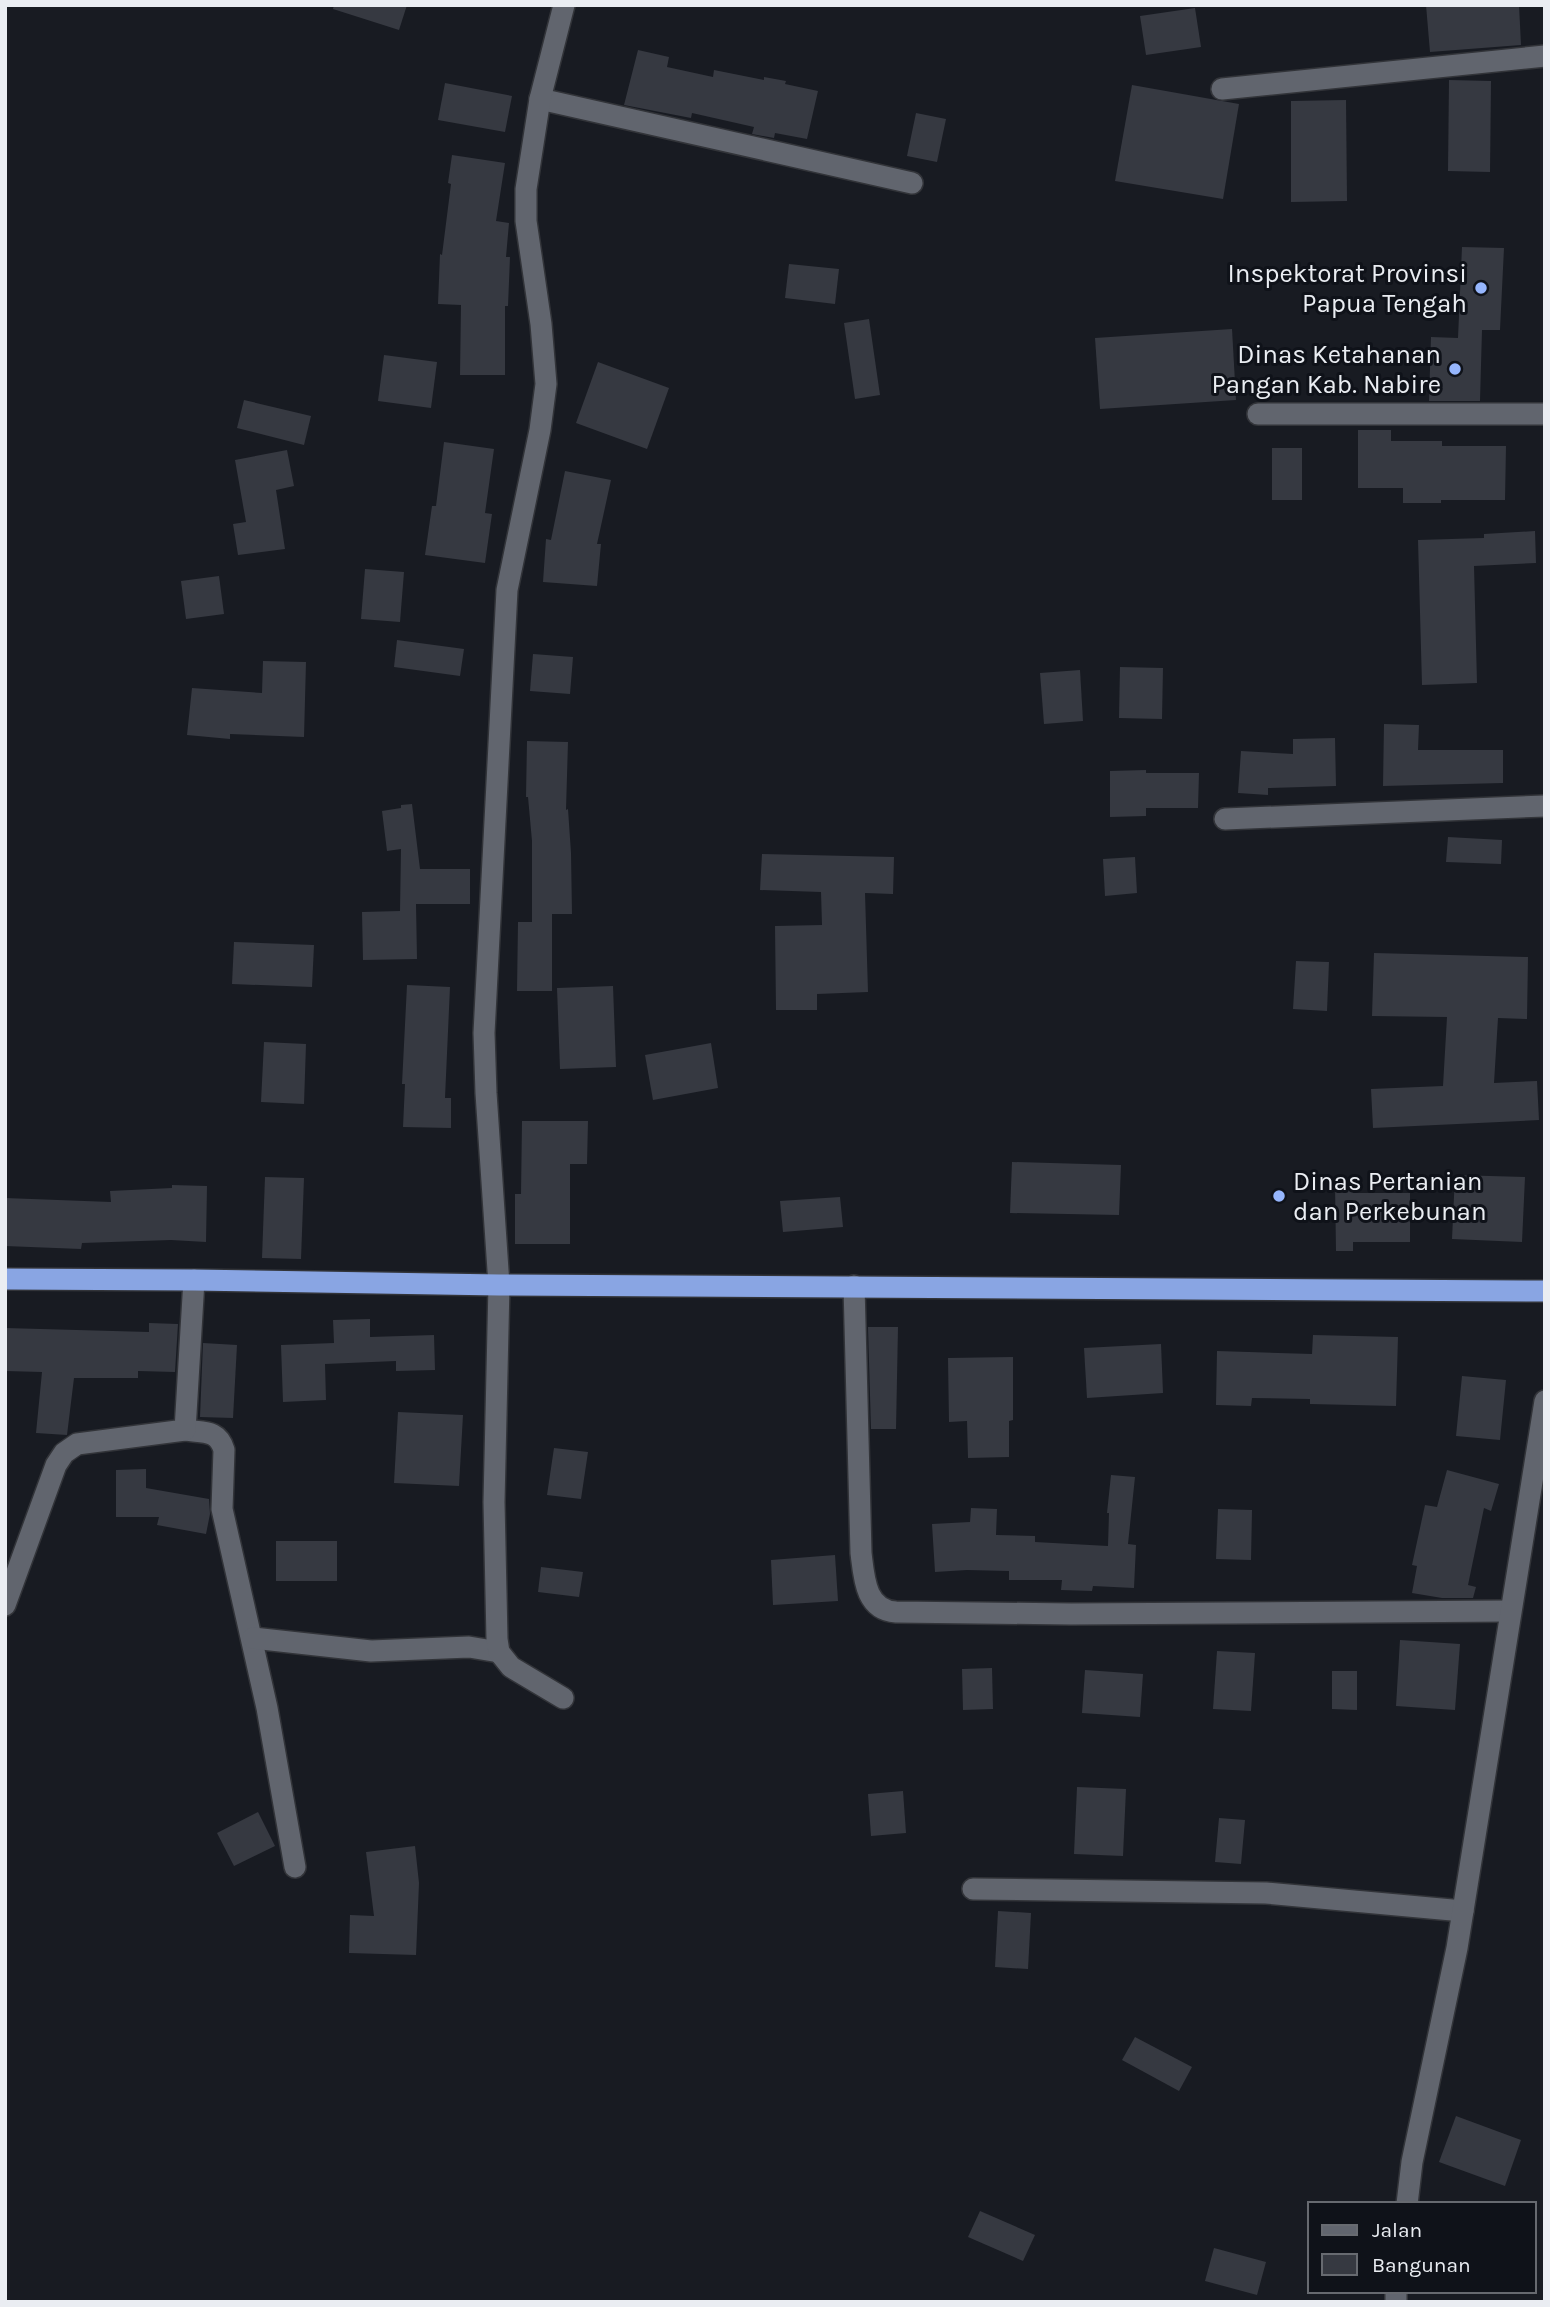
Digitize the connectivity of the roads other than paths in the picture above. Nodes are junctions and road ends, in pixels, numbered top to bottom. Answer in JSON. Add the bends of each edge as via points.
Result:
{"nodes":[{"id":1,"x":564,"y":5,"type":"edge"},
{"id":2,"x":1545,"y":57,"type":"edge"},
{"id":3,"x":1222,"y":89,"type":"dead end"},
{"id":4,"x":540,"y":99,"type":"junction"},
{"id":5,"x":912,"y":183,"type":"dead end"},
{"id":6,"x":1258,"y":414,"type":"dead end"},
{"id":7,"x":1545,"y":414,"type":"edge"},
{"id":8,"x":1545,"y":806,"type":"edge"},
{"id":9,"x":1225,"y":819,"type":"dead end"},
{"id":10,"x":5,"y":1279,"type":"edge"},
{"id":11,"x":194,"y":1280,"type":"junction"},
{"id":12,"x":499,"y":1285,"type":"junction"},
{"id":13,"x":854,"y":1286,"type":"junction"},
{"id":14,"x":1545,"y":1291,"type":"edge"},
{"id":15,"x":1545,"y":1401,"type":"edge"},
{"id":16,"x":185,"y":1430,"type":"junction"},
{"id":17,"x":5,"y":1605,"type":"edge"},
{"id":18,"x":1510,"y":1611,"type":"junction"},
{"id":19,"x":253,"y":1638,"type":"junction"},
{"id":20,"x":499,"y":1652,"type":"junction"},
{"id":21,"x":563,"y":1698,"type":"dead end"},
{"id":22,"x":295,"y":1867,"type":"dead end"},
{"id":23,"x":973,"y":1889,"type":"dead end"},
{"id":24,"x":1463,"y":1911,"type":"junction"},
{"id":25,"x":1407,"y":2202,"type":"edge"}],
"edges":[{"from":1,"to":4,"type":"street"},
{"from":2,"to":3,"type":"street"},
{"from":4,"to":5,"type":"street"},
{"from":4,"to":12,"type":"street","via":[[526,205],[546,384],[507,590],[484,1033]]},
{"from":6,"to":7,"type":"street"},
{"from":8,"to":9,"type":"street"},
{"from":10,"to":11,"type":"highway"},
{"from":11,"to":12,"type":"highway"},
{"from":11,"to":16,"type":"street"},
{"from":12,"to":13,"type":"highway"},
{"from":12,"to":20,"type":"street","via":[[494,1513]]},
{"from":13,"to":14,"type":"highway"},
{"from":13,"to":18,"type":"street","via":[[861,1553],[871,1598],[880,1609],[1071,1614]]},
{"from":15,"to":18,"type":"street"},
{"from":16,"to":17,"type":"street","via":[[77,1444],[64,1453]]},
{"from":16,"to":19,"type":"street","via":[[214,1434],[224,1450],[222,1509]]},
{"from":18,"to":24,"type":"street"},
{"from":19,"to":20,"type":"street","via":[[371,1651],[469,1647]]},
{"from":19,"to":22,"type":"street"},
{"from":20,"to":21,"type":"street","via":[[511,1667]]},
{"from":23,"to":24,"type":"street","via":[[1266,1893]]},
{"from":24,"to":25,"type":"street"}]}
